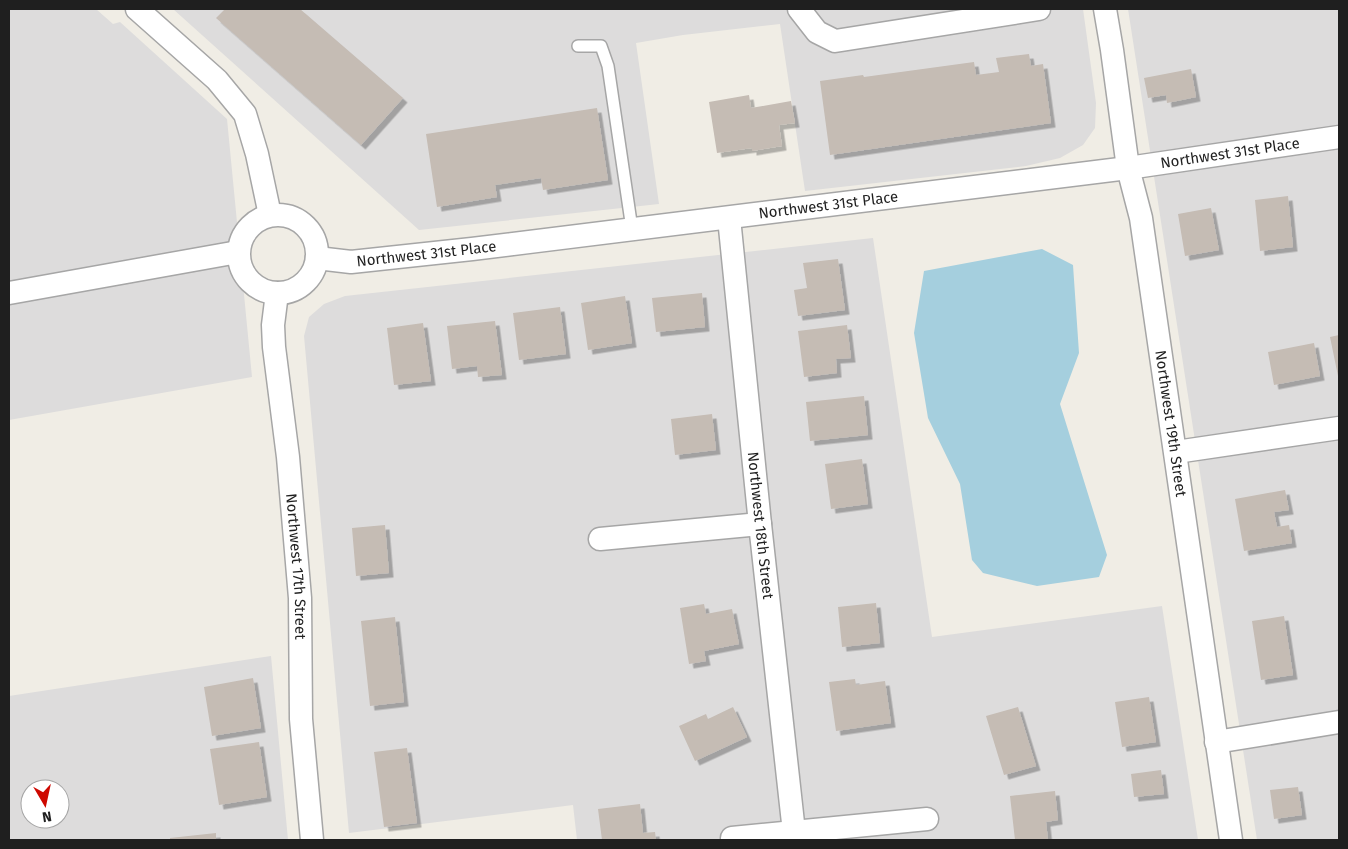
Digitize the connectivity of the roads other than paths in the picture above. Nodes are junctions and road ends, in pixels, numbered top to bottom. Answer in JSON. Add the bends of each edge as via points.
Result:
{"nodes":[{"id":1,"x":137,"y":9,"type":"edge"},
{"id":2,"x":799,"y":9,"type":"edge"},
{"id":3,"x":1039,"y":9,"type":"edge"},
{"id":4,"x":1104,"y":9,"type":"edge"},
{"id":5,"x":938,"y":17,"type":"edge"},
{"id":6,"x":578,"y":46,"type":"dead end"},
{"id":7,"x":1339,"y":137,"type":"edge"},
{"id":8,"x":1128,"y":168,"type":"junction"},
{"id":9,"x":270,"y":215,"type":"junction"},
{"id":10,"x":730,"y":218,"type":"junction"},
{"id":11,"x":632,"y":229,"type":"junction"},
{"id":12,"x":238,"y":252,"type":"junction"},
{"id":13,"x":317,"y":258,"type":"junction"},
{"id":14,"x":9,"y":293,"type":"edge"},
{"id":15,"x":277,"y":293,"type":"junction"},
{"id":16,"x":1339,"y":428,"type":"edge"},
{"id":17,"x":1176,"y":452,"type":"junction"},
{"id":18,"x":760,"y":524,"type":"junction"},
{"id":19,"x":600,"y":539,"type":"dead end"},
{"id":20,"x":1339,"y":722,"type":"edge"},
{"id":21,"x":1216,"y":742,"type":"junction"},
{"id":22,"x":927,"y":819,"type":"dead end"},
{"id":23,"x":794,"y":832,"type":"junction"},
{"id":24,"x":732,"y":838,"type":"dead end"},
{"id":25,"x":312,"y":840,"type":"edge"},
{"id":26,"x":1231,"y":840,"type":"edge"}],
"edges":[{"from":1,"to":9,"type":"street","via":[[217,80],[245,114]]},
{"from":2,"to":5,"type":"street","via":[[817,32],[835,41]]},
{"from":3,"to":5,"type":"street"},
{"from":4,"to":8,"type":"street","name":"Northwest 19th Street"},
{"from":6,"to":11,"type":"lane","via":[[601,46],[608,66]]},
{"from":7,"to":8,"type":"street","name":"Northwest 31st Place"},
{"from":8,"to":10,"type":"street","name":"Northwest 31st Place"},
{"from":8,"to":17,"type":"street","name":"Northwest 19th Street","via":[[1141,218]]},
{"from":9,"to":12,"type":"street","via":[[252,224],[243,236]]},
{"from":9,"to":13,"type":"street","via":[[289,216],[303,223],[316,244]]},
{"from":10,"to":11,"type":"street","name":"Northwest 31st Place"},
{"from":10,"to":18,"type":"street","name":"Northwest 18th Street"},
{"from":11,"to":13,"type":"street","name":"Northwest 31st Place","via":[[351,262]]},
{"from":12,"to":14,"type":"street"},
{"from":12,"to":15,"type":"street","via":[[244,274],[254,285]]},
{"from":13,"to":15,"type":"street","via":[[307,280],[291,291]]},
{"from":15,"to":25,"type":"street","name":"Northwest 17th Street","via":[[273,325],[300,598],[301,719]]},
{"from":16,"to":17,"type":"street"},
{"from":17,"to":21,"type":"street","name":"Northwest 19th Street"},
{"from":18,"to":19,"type":"street"},
{"from":18,"to":23,"type":"street","name":"Northwest 18th Street"},
{"from":20,"to":21,"type":"street"},
{"from":21,"to":26,"type":"street","name":"Northwest 19th Street"},
{"from":22,"to":23,"type":"street"},
{"from":23,"to":24,"type":"street"}]}
